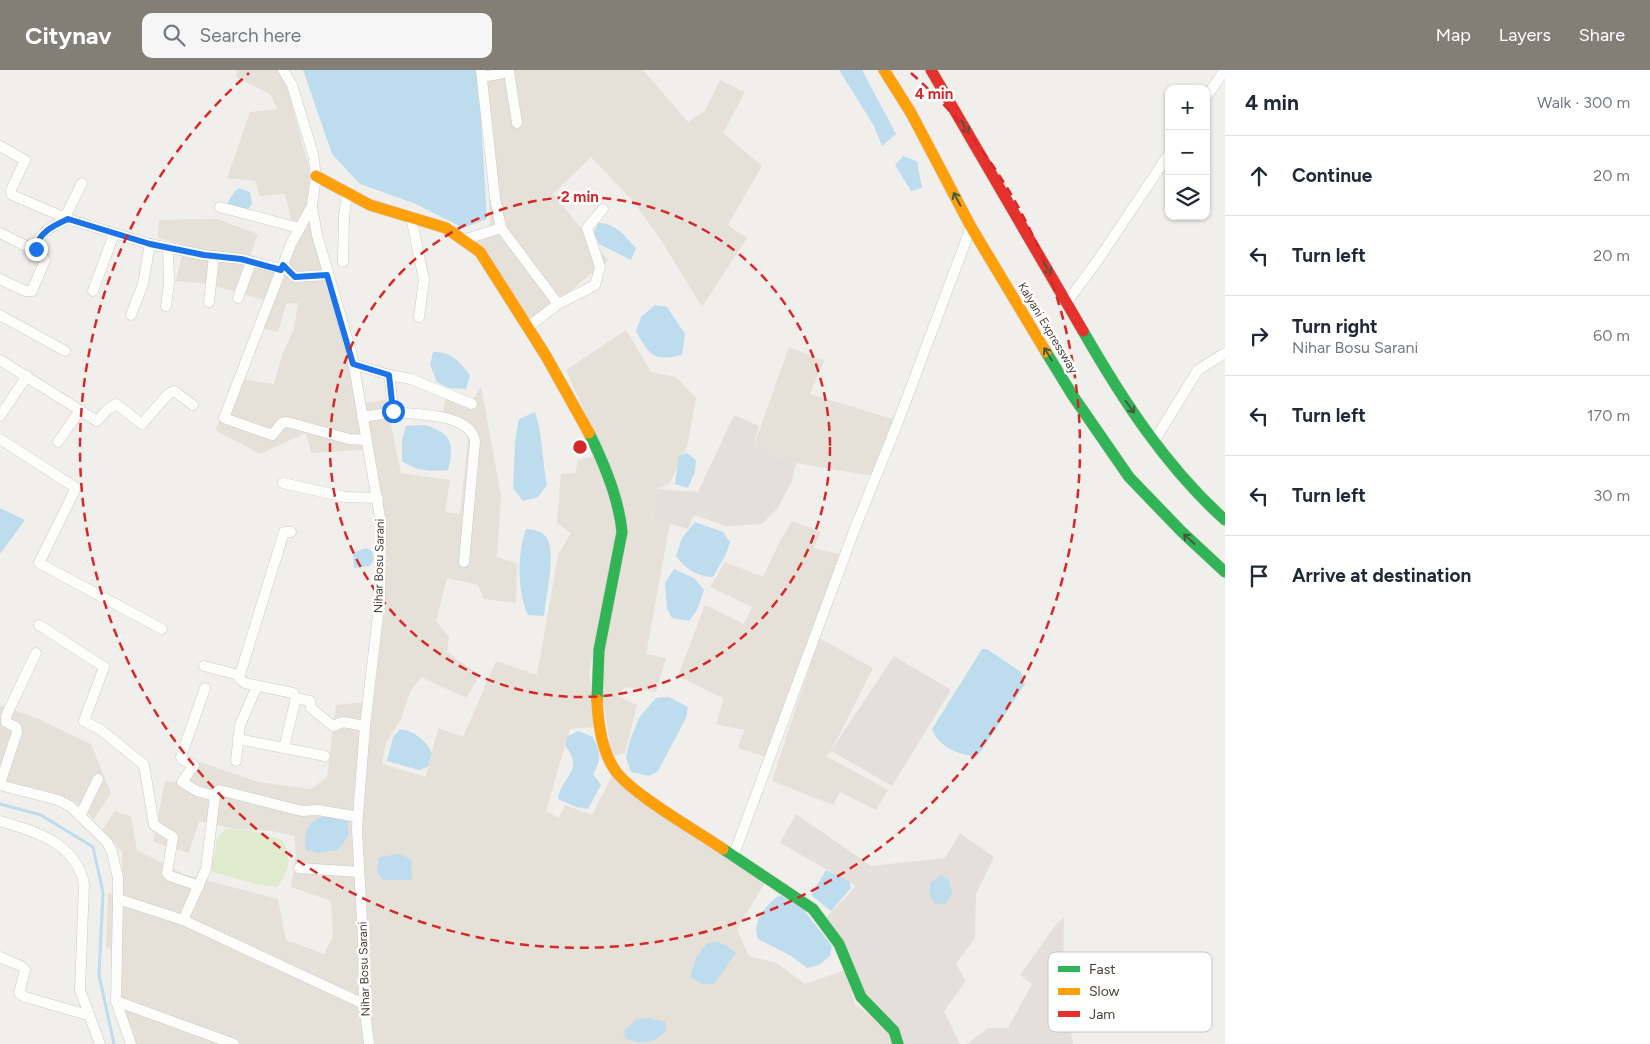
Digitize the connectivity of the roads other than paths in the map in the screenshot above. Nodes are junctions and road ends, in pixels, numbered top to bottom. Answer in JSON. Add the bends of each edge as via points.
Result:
{"nodes":[{"id":1,"x":283,"y":70,"type":"edge"},
{"id":2,"x":884,"y":70,"type":"edge"},
{"id":3,"x":931,"y":70,"type":"edge"},
{"id":4,"x":1225,"y":70,"type":"edge"},
{"id":5,"x":482,"y":73,"type":"edge"},
{"id":6,"x":1210,"y":91,"type":"edge"},
{"id":7,"x":517,"y":123,"type":"dead end"},
{"id":8,"x":0,"y":146,"type":"edge"},
{"id":9,"x":1165,"y":160,"type":"edge"},
{"id":10,"x":316,"y":176,"type":"junction"},
{"id":11,"x":82,"y":184,"type":"dead end"},
{"id":12,"x":347,"y":195,"type":"junction"},
{"id":13,"x":312,"y":206,"type":"junction"},
{"id":14,"x":220,"y":207,"type":"dead end"},
{"id":15,"x":603,"y":209,"type":"dead end"},
{"id":16,"x":411,"y":217,"type":"junction"},
{"id":17,"x":66,"y":218,"type":"junction"},
{"id":18,"x":972,"y":227,"type":"junction"},
{"id":19,"x":299,"y":228,"type":"junction"},
{"id":20,"x":501,"y":228,"type":"junction"},
{"id":21,"x":0,"y":233,"type":"edge"},
{"id":22,"x":114,"y":234,"type":"junction"},
{"id":23,"x":463,"y":240,"type":"junction"},
{"id":24,"x":150,"y":244,"type":"junction"},
{"id":25,"x":168,"y":247,"type":"junction"},
{"id":26,"x":36,"y":248,"type":"junction"},
{"id":27,"x":214,"y":256,"type":"junction"},
{"id":28,"x":251,"y":262,"type":"junction"},
{"id":29,"x":343,"y":262,"type":"dead end"},
{"id":30,"x":282,"y":267,"type":"junction"},
{"id":31,"x":327,"y":275,"type":"junction"},
{"id":32,"x":0,"y":279,"type":"edge"},
{"id":33,"x":93,"y":291,"type":"dead end"},
{"id":34,"x":238,"y":298,"type":"dead end"},
{"id":35,"x":209,"y":302,"type":"dead end"},
{"id":36,"x":1067,"y":302,"type":"junction"},
{"id":37,"x":558,"y":304,"type":"junction"},
{"id":38,"x":166,"y":306,"type":"dead end"},
{"id":39,"x":0,"y":315,"type":"edge"},
{"id":40,"x":131,"y":315,"type":"dead end"},
{"id":41,"x":419,"y":317,"type":"dead end"},
{"id":42,"x":528,"y":327,"type":"junction"},
{"id":43,"x":65,"y":351,"type":"dead end"},
{"id":44,"x":1225,"y":353,"type":"edge"},
{"id":45,"x":0,"y":360,"type":"edge"},
{"id":46,"x":353,"y":364,"type":"junction"},
{"id":47,"x":389,"y":375,"type":"junction"},
{"id":48,"x":27,"y":376,"type":"junction"},
{"id":49,"x":472,"y":404,"type":"dead end"},
{"id":50,"x":193,"y":405,"type":"dead end"},
{"id":51,"x":80,"y":410,"type":"junction"},
{"id":52,"x":394,"y":412,"type":"junction"},
{"id":53,"x":0,"y":416,"type":"edge"},
{"id":54,"x":362,"y":417,"type":"junction"},
{"id":55,"x":0,"y":439,"type":"edge"},
{"id":56,"x":366,"y":440,"type":"junction"},
{"id":57,"x":1154,"y":441,"type":"junction"},
{"id":58,"x":58,"y":442,"type":"dead end"},
{"id":59,"x":283,"y":483,"type":"dead end"},
{"id":60,"x":378,"y":498,"type":"junction"},
{"id":61,"x":1225,"y":520,"type":"edge"},
{"id":62,"x":291,"y":532,"type":"dead end"},
{"id":63,"x":464,"y":562,"type":"dead end"},
{"id":64,"x":1225,"y":572,"type":"edge"},
{"id":65,"x":39,"y":625,"type":"dead end"},
{"id":66,"x":162,"y":629,"type":"dead end"},
{"id":67,"x":36,"y":653,"type":"dead end"},
{"id":68,"x":204,"y":666,"type":"dead end"},
{"id":69,"x":239,"y":675,"type":"junction"},
{"id":70,"x":257,"y":686,"type":"junction"},
{"id":71,"x":205,"y":688,"type":"dead end"},
{"id":72,"x":296,"y":698,"type":"junction"},
{"id":73,"x":365,"y":726,"type":"junction"},
{"id":74,"x":238,"y":739,"type":"junction"},
{"id":75,"x":284,"y":748,"type":"junction"},
{"id":76,"x":326,"y":756,"type":"dead end"},
{"id":77,"x":236,"y":761,"type":"dead end"},
{"id":78,"x":98,"y":779,"type":"dead end"},
{"id":79,"x":0,"y":785,"type":"edge"},
{"id":80,"x":215,"y":796,"type":"junction"},
{"id":81,"x":80,"y":816,"type":"junction"},
{"id":82,"x":358,"y":816,"type":"junction"},
{"id":83,"x":0,"y":821,"type":"edge"},
{"id":84,"x":734,"y":854,"type":"junction"},
{"id":85,"x":299,"y":868,"type":"dead end"},
{"id":86,"x":359,"y":872,"type":"junction"},
{"id":87,"x":199,"y":886,"type":"junction"},
{"id":88,"x":118,"y":899,"type":"junction"},
{"id":89,"x":183,"y":920,"type":"junction"},
{"id":90,"x":0,"y":957,"type":"edge"},
{"id":91,"x":116,"y":1001,"type":"junction"},
{"id":92,"x":364,"y":1004,"type":"junction"},
{"id":93,"x":88,"y":1015,"type":"junction"},
{"id":94,"x":100,"y":1044,"type":"edge"},
{"id":95,"x":131,"y":1044,"type":"edge"},
{"id":96,"x":234,"y":1044,"type":"edge"},
{"id":97,"x":369,"y":1044,"type":"edge"},
{"id":98,"x":898,"y":1044,"type":"edge"}],
"edges":[{"from":1,"to":10,"type":"street","name":"Nihar Bosu Sarani","via":[[292,85],[313,154]]},
{"from":18,"to":2,"type":"main road","name":"Kalyani Expressway","one_way":true,"via":[[911,113]]},
{"from":3,"to":36,"type":"main road","one_way":true},
{"from":4,"to":6,"type":"street"},
{"from":5,"to":7,"type":"street","via":[[509,72]]},
{"from":5,"to":20,"type":"street"},
{"from":8,"to":17,"type":"street","via":[[25,160],[11,190],[12,195]]},
{"from":9,"to":36,"type":"street"},
{"from":10,"to":12,"type":"main road"},
{"from":10,"to":13,"type":"street","name":"Nihar Bosu Sarani"},
{"from":11,"to":17,"type":"street"},
{"from":12,"to":16,"type":"main road","via":[[370,206]]},
{"from":12,"to":29,"type":"street"},
{"from":13,"to":19,"type":"street"},
{"from":13,"to":31,"type":"street","name":"Nihar Bosu Sarani"},
{"from":14,"to":19,"type":"street"},
{"from":15,"to":37,"type":"street","via":[[587,231],[600,261],[597,281],[588,290]]},
{"from":16,"to":23,"type":"main road","via":[[446,228]]},
{"from":16,"to":41,"type":"street","via":[[424,280]]},
{"from":17,"to":22,"type":"street"},
{"from":17,"to":26,"type":"street","via":[[42,236]]},
{"from":64,"to":18,"type":"main road","name":"Kalyani Expressway","one_way":true,"via":[[1129,477],[1073,396]]},
{"from":18,"to":84,"type":"street","via":[[855,528]]},
{"from":19,"to":30,"type":"street"},
{"from":20,"to":23,"type":"street"},
{"from":20,"to":37,"type":"street"},
{"from":21,"to":26,"type":"street"},
{"from":22,"to":24,"type":"street"},
{"from":22,"to":33,"type":"street"},
{"from":23,"to":42,"type":"main road","via":[[480,252]]},
{"from":24,"to":25,"type":"street"},
{"from":24,"to":40,"type":"street","via":[[143,284]]},
{"from":25,"to":27,"type":"street"},
{"from":25,"to":38,"type":"street"},
{"from":26,"to":32,"type":"street","via":[[45,260],[32,291]]},
{"from":27,"to":28,"type":"street"},
{"from":27,"to":35,"type":"street"},
{"from":28,"to":30,"type":"street"},
{"from":28,"to":34,"type":"street"},
{"from":30,"to":31,"type":"street","via":[[295,277]]},
{"from":30,"to":56,"type":"street","via":[[224,419],[272,435],[282,423],[287,422],[349,439]]},
{"from":31,"to":46,"type":"street","name":"Nihar Bosu Sarani"},
{"from":36,"to":57,"type":"main road","one_way":true,"via":[[1112,383]]},
{"from":37,"to":42,"type":"street"},
{"from":39,"to":43,"type":"street"},
{"from":42,"to":84,"type":"main road","via":[[590,436],[607,474],[622,525],[596,670],[599,722],[605,748],[613,768],[633,788]]},
{"from":44,"to":57,"type":"street","via":[[1198,370]]},
{"from":45,"to":48,"type":"street"},
{"from":46,"to":47,"type":"street"},
{"from":46,"to":54,"type":"street","name":"Nihar Bosu Sarani"},
{"from":47,"to":49,"type":"street","via":[[411,379]]},
{"from":47,"to":52,"type":"street"},
{"from":48,"to":51,"type":"street"},
{"from":48,"to":53,"type":"street"},
{"from":50,"to":51,"type":"street","via":[[174,391],[142,424],[116,404],[97,421]]},
{"from":51,"to":58,"type":"street"},
{"from":52,"to":54,"type":"street"},
{"from":52,"to":63,"type":"street","via":[[445,419],[468,427],[473,433]]},
{"from":54,"to":56,"type":"street","name":"Nihar Bosu Sarani"},
{"from":55,"to":66,"type":"street","via":[[76,488],[39,563]]},
{"from":56,"to":60,"type":"street","name":"Nihar Bosu Sarani"},
{"from":57,"to":61,"type":"main road","via":[[1202,499]]},
{"from":59,"to":60,"type":"street","via":[[346,497]]},
{"from":60,"to":73,"type":"street","name":"Nihar Bosu Sarani","via":[[382,523],[380,598]]},
{"from":62,"to":69,"type":"street","via":[[284,532]]},
{"from":65,"to":87,"type":"street","via":[[104,667],[84,721],[101,730],[144,765],[154,825],[173,837],[167,873]]},
{"from":67,"to":79,"type":"street","via":[[6,716],[6,722],[16,727],[17,732]]},
{"from":68,"to":69,"type":"street"},
{"from":69,"to":70,"type":"street","via":[[241,682]]},
{"from":70,"to":72,"type":"street","via":[[293,693]]},
{"from":70,"to":74,"type":"street","via":[[240,724]]},
{"from":71,"to":80,"type":"street","via":[[181,756],[194,766],[182,782]]},
{"from":72,"to":73,"type":"street","via":[[310,701],[312,710],[333,726],[343,722]]},
{"from":72,"to":75,"type":"street"},
{"from":73,"to":82,"type":"street","name":"Nihar Bosu Sarani"},
{"from":74,"to":75,"type":"street"},
{"from":74,"to":77,"type":"street"},
{"from":75,"to":76,"type":"street"},
{"from":78,"to":81,"type":"street"},
{"from":79,"to":81,"type":"street","via":[[58,800]]},
{"from":80,"to":82,"type":"street","via":[[221,790],[302,810]]},
{"from":80,"to":87,"type":"street","via":[[206,870]]},
{"from":81,"to":88,"type":"street","via":[[107,842],[112,852],[118,878]]},
{"from":82,"to":86,"type":"street","name":"Nihar Bosu Sarani"},
{"from":83,"to":93,"type":"street","via":[[47,837],[66,851],[81,872],[84,884],[80,990]]},
{"from":84,"to":98,"type":"main road","via":[[813,909],[839,944],[861,997],[894,1032]]},
{"from":85,"to":86,"type":"street"},
{"from":86,"to":92,"type":"street","name":"Nihar Bosu Sarani"},
{"from":87,"to":89,"type":"street"},
{"from":88,"to":89,"type":"street"},
{"from":88,"to":91,"type":"street"},
{"from":89,"to":92,"type":"street"},
{"from":90,"to":93,"type":"street","via":[[25,970],[19,986],[19,992],[25,997]]},
{"from":91,"to":95,"type":"street"},
{"from":91,"to":96,"type":"street"},
{"from":92,"to":97,"type":"street","name":"Nihar Bosu Sarani"},
{"from":93,"to":94,"type":"street"}]}
